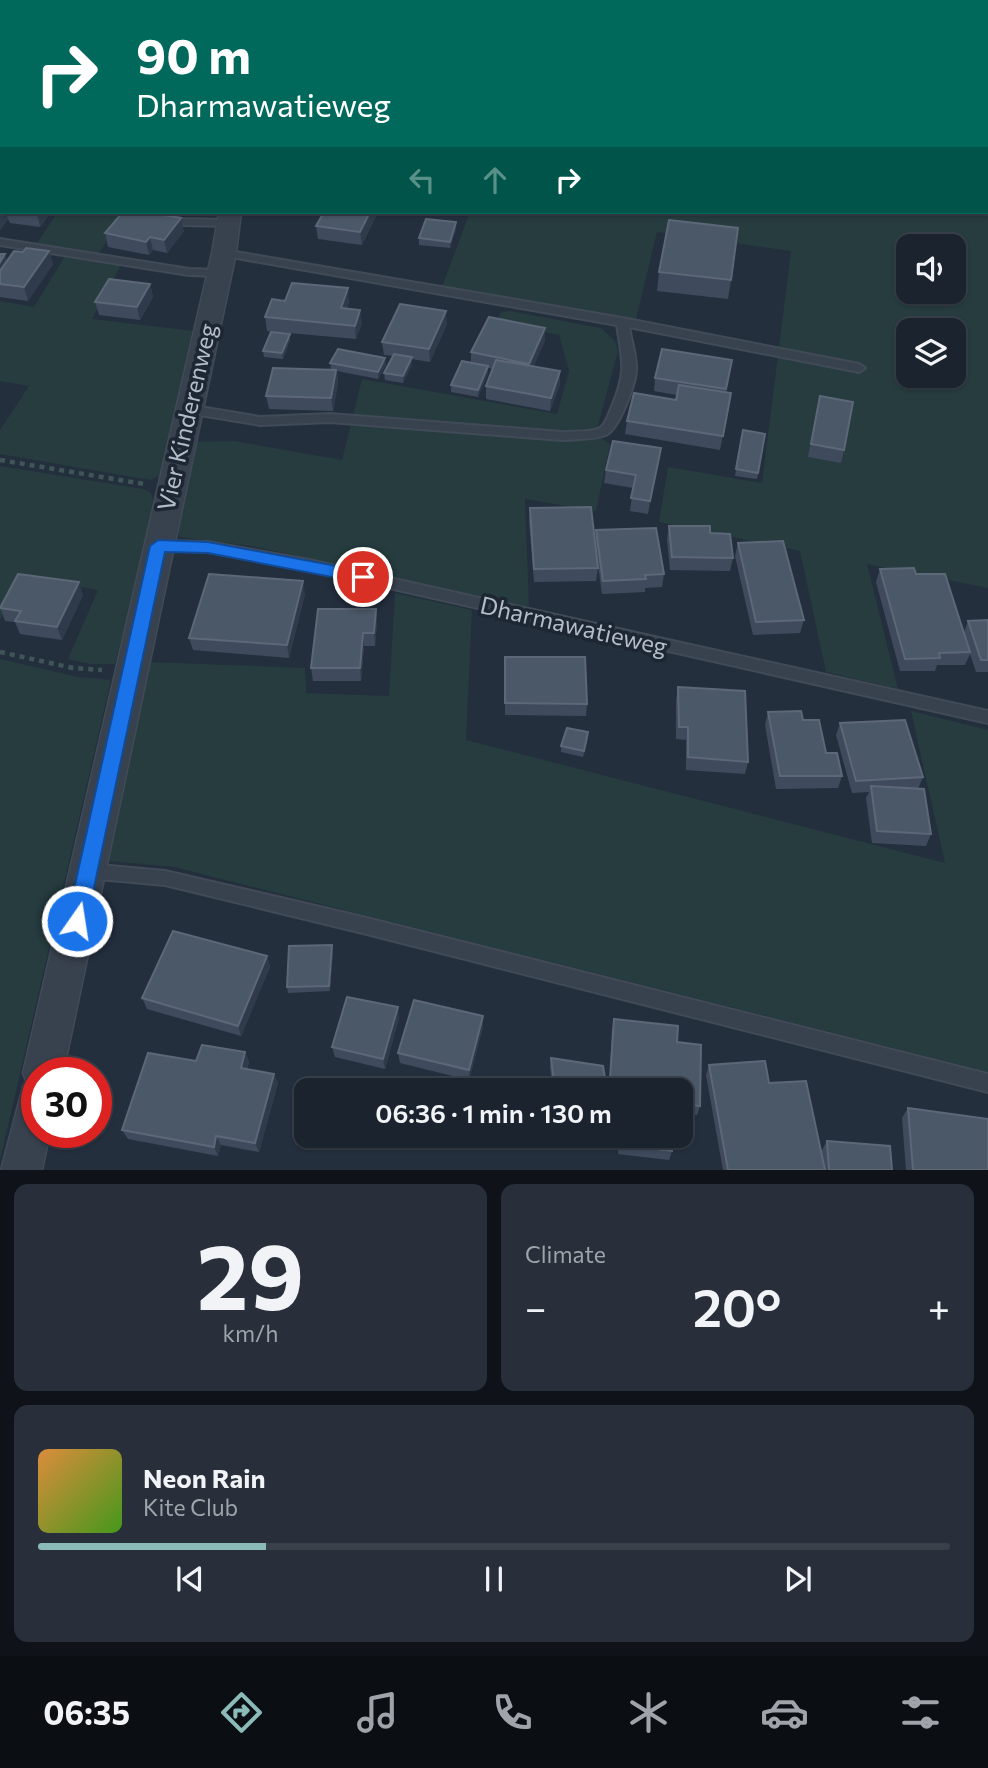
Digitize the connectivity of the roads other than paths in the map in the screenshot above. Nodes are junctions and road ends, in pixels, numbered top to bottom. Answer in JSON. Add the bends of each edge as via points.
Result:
{"nodes":[{"id":1,"x":141,"y":214,"type":"edge"},
{"id":2,"x":230,"y":217,"type":"edge"},
{"id":3,"x":0,"y":242,"type":"edge"},
{"id":4,"x":221,"y":263,"type":"junction"},
{"id":5,"x":622,"y":322,"type":"junction"},
{"id":6,"x":859,"y":368,"type":"dead end"},
{"id":7,"x":188,"y":409,"type":"junction"},
{"id":8,"x":158,"y":546,"type":"junction"},
{"id":9,"x":988,"y":717,"type":"edge"},
{"id":10,"x":88,"y":871,"type":"junction"},
{"id":11,"x":47,"y":1057,"type":"edge"},
{"id":12,"x":988,"y":1083,"type":"edge"},
{"id":13,"x":26,"y":1148,"type":"edge"},
{"id":14,"x":21,"y":1170,"type":"edge"}],
"edges":[{"from":1,"to":2,"type":"lane","via":[[182,222]]},
{"from":2,"to":4,"type":"street","name":"Vier Kinderenweg"},
{"from":3,"to":4,"type":"lane","via":[[189,272]]},
{"from":4,"to":5,"type":"lane"},
{"from":4,"to":7,"type":"street","name":"Vier Kinderenweg"},
{"from":5,"to":6,"type":"lane"},
{"from":5,"to":7,"type":"lane","via":[[630,370],[625,390],[611,424],[591,434],[562,436],[330,418],[260,421]]},
{"from":7,"to":8,"type":"street","name":"Vier Kinderenweg"},
{"from":8,"to":9,"type":"lane","name":"Dharmawatieweg","via":[[208,547],[309,565]]},
{"from":8,"to":10,"type":"street","name":"Vier Kinderenweg"},
{"from":10,"to":11,"type":"street","name":"Vier Kinderenweg"},
{"from":10,"to":12,"type":"lane","via":[[165,878]]},
{"from":13,"to":14,"type":"street"}]}
